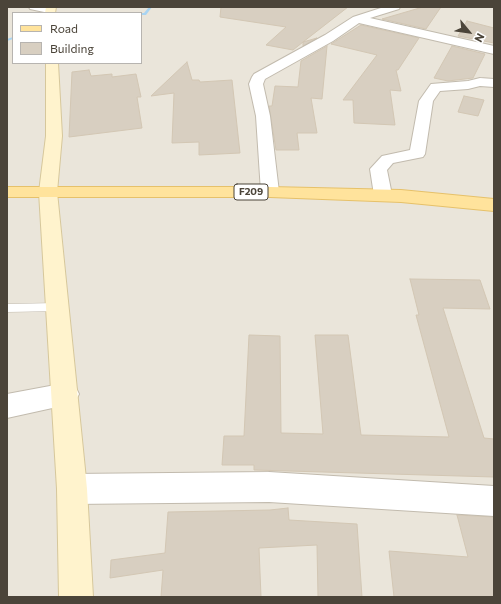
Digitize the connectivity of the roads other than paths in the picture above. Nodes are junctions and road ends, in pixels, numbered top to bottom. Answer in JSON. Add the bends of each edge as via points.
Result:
{"nodes":[{"id":1,"x":34,"y":7,"type":"edge"},
{"id":2,"x":395,"y":7,"type":"edge"},
{"id":3,"x":51,"y":10,"type":"edge"},
{"id":4,"x":357,"y":19,"type":"junction"},
{"id":5,"x":494,"y":50,"type":"edge"},
{"id":6,"x":52,"y":64,"type":"edge"},
{"id":7,"x":494,"y":83,"type":"edge"},
{"id":8,"x":7,"y":192,"type":"edge"},
{"id":9,"x":48,"y":192,"type":"junction"},
{"id":10,"x":270,"y":192,"type":"junction"},
{"id":11,"x":383,"y":195,"type":"junction"},
{"id":12,"x":494,"y":205,"type":"edge"},
{"id":13,"x":58,"y":307,"type":"junction"},
{"id":14,"x":7,"y":308,"type":"edge"},
{"id":15,"x":66,"y":394,"type":"junction"},
{"id":16,"x":7,"y":406,"type":"edge"},
{"id":17,"x":72,"y":490,"type":"junction"},
{"id":18,"x":494,"y":501,"type":"edge"},
{"id":19,"x":76,"y":597,"type":"edge"}],
"edges":[{"from":1,"to":3,"type":"street"},
{"from":2,"to":4,"type":"street"},
{"from":4,"to":5,"type":"street"},
{"from":4,"to":10,"type":"street","via":[[301,55],[259,77],[256,84],[263,116]]},
{"from":6,"to":9,"type":"main road","via":[[54,136]]},
{"from":7,"to":11,"type":"street","via":[[436,87],[426,101],[416,154],[388,159],[378,170]]},
{"from":8,"to":9,"type":"main road","number":"F209"},
{"from":9,"to":10,"type":"main road","number":"F209"},
{"from":9,"to":13,"type":"main road"},
{"from":10,"to":11,"type":"main road","number":"F209"},
{"from":11,"to":12,"type":"main road","number":"F209"},
{"from":13,"to":14,"type":"lane"},
{"from":13,"to":15,"type":"main road"},
{"from":15,"to":16,"type":"street"},
{"from":15,"to":17,"type":"main road"},
{"from":17,"to":18,"type":"street","via":[[269,487]]},
{"from":17,"to":19,"type":"main road"}]}
